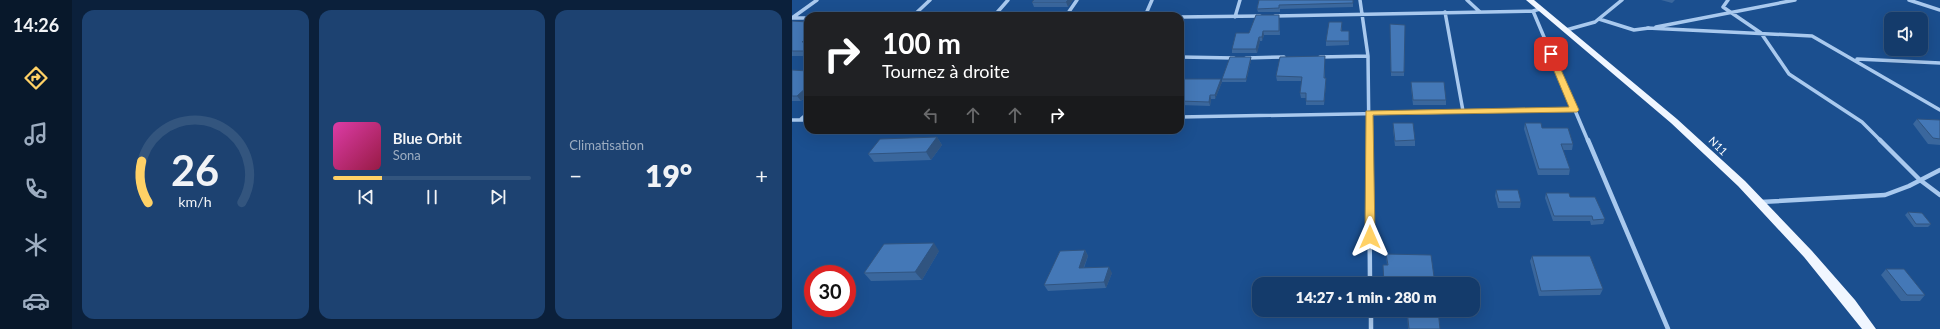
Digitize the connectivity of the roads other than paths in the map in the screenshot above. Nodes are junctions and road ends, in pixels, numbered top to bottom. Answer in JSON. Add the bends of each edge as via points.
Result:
{"nodes":[{"id":1,"x":817,"y":0,"type":"edge"},
{"id":2,"x":930,"y":0,"type":"edge"},
{"id":3,"x":1008,"y":0,"type":"edge"},
{"id":4,"x":1076,"y":0,"type":"edge"},
{"id":5,"x":1152,"y":0,"type":"edge"},
{"id":6,"x":1240,"y":0,"type":"edge"},
{"id":7,"x":1360,"y":0,"type":"edge"},
{"id":8,"x":1467,"y":0,"type":"edge"},
{"id":9,"x":1530,"y":0,"type":"edge"},
{"id":10,"x":1622,"y":0,"type":"edge"},
{"id":11,"x":1728,"y":0,"type":"edge"},
{"id":12,"x":1795,"y":0,"type":"edge"},
{"id":13,"x":1909,"y":0,"type":"edge"},
{"id":14,"x":1536,"y":10,"type":"junction"},
{"id":15,"x":1940,"y":11,"type":"edge"},
{"id":16,"x":917,"y":12,"type":"edge"},
{"id":17,"x":998,"y":12,"type":"edge"},
{"id":18,"x":1068,"y":12,"type":"edge"},
{"id":19,"x":1147,"y":12,"type":"edge"},
{"id":20,"x":1445,"y":12,"type":"junction"},
{"id":21,"x":1480,"y":12,"type":"junction"},
{"id":22,"x":1363,"y":13,"type":"junction"},
{"id":23,"x":1735,"y":14,"type":"junction"},
{"id":24,"x":1265,"y":16,"type":"edge"},
{"id":25,"x":1272,"y":16,"type":"edge"},
{"id":26,"x":1184,"y":17,"type":"edge"},
{"id":27,"x":1235,"y":17,"type":"junction"},
{"id":28,"x":792,"y":18,"type":"edge"},
{"id":29,"x":804,"y":18,"type":"edge"},
{"id":30,"x":1599,"y":19,"type":"junction"},
{"id":31,"x":1647,"y":28,"type":"junction"},
{"id":32,"x":1566,"y":30,"type":"junction"},
{"id":33,"x":1760,"y":33,"type":"junction"},
{"id":34,"x":1368,"y":56,"type":"junction"},
{"id":35,"x":1184,"y":57,"type":"edge"},
{"id":36,"x":1292,"y":57,"type":"edge"},
{"id":37,"x":1315,"y":57,"type":"edge"},
{"id":38,"x":1854,"y":59,"type":"junction"},
{"id":39,"x":1940,"y":63,"type":"edge"},
{"id":40,"x":1574,"y":110,"type":"junction"},
{"id":41,"x":1940,"y":110,"type":"edge"},
{"id":42,"x":1463,"y":111,"type":"junction"},
{"id":43,"x":1369,"y":112,"type":"junction"},
{"id":44,"x":804,"y":116,"type":"edge"},
{"id":45,"x":1184,"y":117,"type":"edge"},
{"id":46,"x":792,"y":120,"type":"edge"},
{"id":47,"x":800,"y":120,"type":"junction"},
{"id":48,"x":804,"y":120,"type":"edge"},
{"id":49,"x":1940,"y":170,"type":"edge"},
{"id":50,"x":1920,"y":180,"type":"junction"},
{"id":51,"x":1940,"y":195,"type":"edge"},
{"id":52,"x":1759,"y":202,"type":"junction"},
{"id":53,"x":1370,"y":277,"type":"edge"},
{"id":54,"x":1371,"y":317,"type":"edge"},
{"id":55,"x":1371,"y":329,"type":"edge"},
{"id":56,"x":1668,"y":329,"type":"edge"},
{"id":57,"x":1870,"y":329,"type":"edge"}],
"edges":[{"from":1,"to":28,"type":"street"},
{"from":2,"to":16,"type":"street"},
{"from":3,"to":17,"type":"street"},
{"from":4,"to":18,"type":"street"},
{"from":5,"to":19,"type":"street"},
{"from":6,"to":27,"type":"street"},
{"from":7,"to":22,"type":"street"},
{"from":8,"to":21,"type":"street"},
{"from":9,"to":14,"type":"main road","name":"N11"},
{"from":10,"to":30,"type":"street"},
{"from":11,"to":23,"type":"street","via":[[1723,7]]},
{"from":12,"to":23,"type":"street"},
{"from":13,"to":15,"type":"street"},
{"from":14,"to":21,"type":"street"},
{"from":14,"to":32,"type":"main road","name":"N11"},
{"from":14,"to":40,"type":"street"},
{"from":20,"to":21,"type":"street"},
{"from":20,"to":22,"type":"street"},
{"from":20,"to":42,"type":"street"},
{"from":22,"to":25,"type":"street"},
{"from":22,"to":34,"type":"street"},
{"from":23,"to":31,"type":"street"},
{"from":23,"to":33,"type":"street"},
{"from":24,"to":27,"type":"street"},
{"from":26,"to":27,"type":"street"},
{"from":28,"to":29,"type":"street"},
{"from":30,"to":31,"type":"street","via":[[1634,30]]},
{"from":30,"to":32,"type":"street"},
{"from":31,"to":33,"type":"street"},
{"from":32,"to":52,"type":"main road","name":"N11","via":[[1694,139]]},
{"from":33,"to":38,"type":"street","via":[[1812,36]]},
{"from":33,"to":50,"type":"street","via":[[1789,74],[1862,122]]},
{"from":34,"to":37,"type":"street"},
{"from":34,"to":43,"type":"street"},
{"from":35,"to":36,"type":"street"},
{"from":38,"to":39,"type":"street"},
{"from":38,"to":41,"type":"street"},
{"from":40,"to":42,"type":"street"},
{"from":40,"to":56,"type":"street"},
{"from":42,"to":43,"type":"street"},
{"from":43,"to":45,"type":"street"},
{"from":43,"to":53,"type":"street"},
{"from":44,"to":47,"type":"street"},
{"from":46,"to":47,"type":"street"},
{"from":47,"to":48,"type":"street"},
{"from":49,"to":50,"type":"street"},
{"from":50,"to":51,"type":"street"},
{"from":50,"to":52,"type":"street","via":[[1885,195]]},
{"from":52,"to":57,"type":"main road","name":"N11","via":[[1842,291]]},
{"from":54,"to":55,"type":"street"}]}
